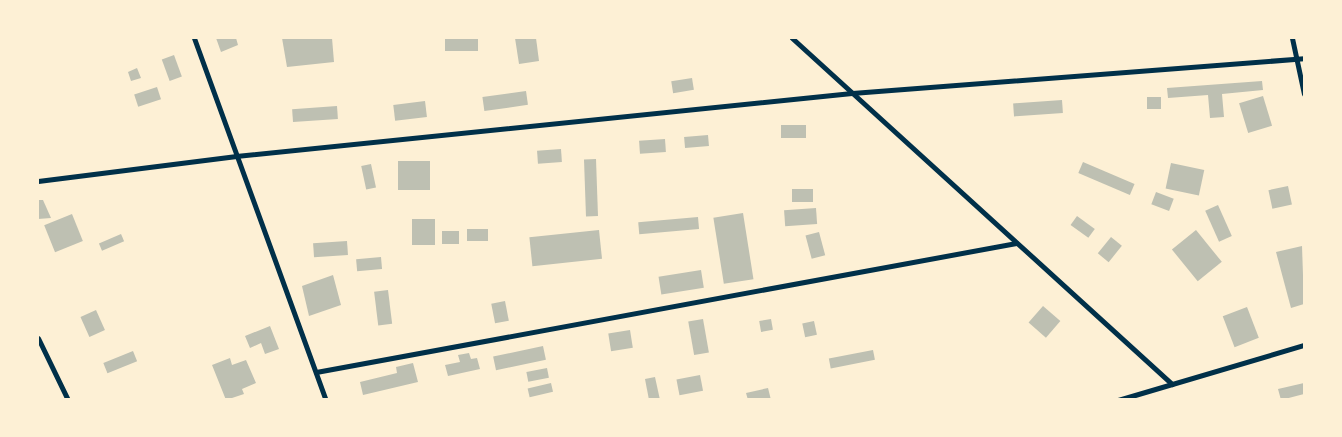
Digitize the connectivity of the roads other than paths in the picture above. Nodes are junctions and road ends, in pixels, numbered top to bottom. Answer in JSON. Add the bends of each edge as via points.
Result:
{"nodes":[{"id":1,"x":194,"y":38,"type":"edge"},
{"id":2,"x":792,"y":38,"type":"edge"},
{"id":3,"x":1292,"y":38,"type":"edge"},
{"id":4,"x":1304,"y":58,"type":"edge"},
{"id":5,"x":1296,"y":59,"type":"junction"},
{"id":6,"x":852,"y":93,"type":"junction"},
{"id":7,"x":1304,"y":94,"type":"edge"},
{"id":8,"x":236,"y":156,"type":"junction"},
{"id":9,"x":38,"y":181,"type":"edge"},
{"id":10,"x":1016,"y":243,"type":"junction"},
{"id":11,"x":38,"y":338,"type":"edge"},
{"id":12,"x":1304,"y":345,"type":"edge"},
{"id":13,"x":316,"y":372,"type":"junction"},
{"id":14,"x":1172,"y":384,"type":"junction"},
{"id":15,"x":68,"y":400,"type":"edge"},
{"id":16,"x":326,"y":400,"type":"edge"},
{"id":17,"x":1118,"y":400,"type":"edge"}],
"edges":[{"from":1,"to":8,"type":"street"},
{"from":2,"to":6,"type":"street"},
{"from":3,"to":5,"type":"street"},
{"from":4,"to":5,"type":"street"},
{"from":5,"to":6,"type":"street"},
{"from":5,"to":7,"type":"street"},
{"from":6,"to":8,"type":"street"},
{"from":6,"to":10,"type":"street"},
{"from":8,"to":9,"type":"street"},
{"from":8,"to":13,"type":"street"},
{"from":10,"to":13,"type":"street"},
{"from":10,"to":14,"type":"street"},
{"from":11,"to":15,"type":"street"},
{"from":12,"to":14,"type":"street"},
{"from":13,"to":16,"type":"street"},
{"from":14,"to":17,"type":"street"}]}
